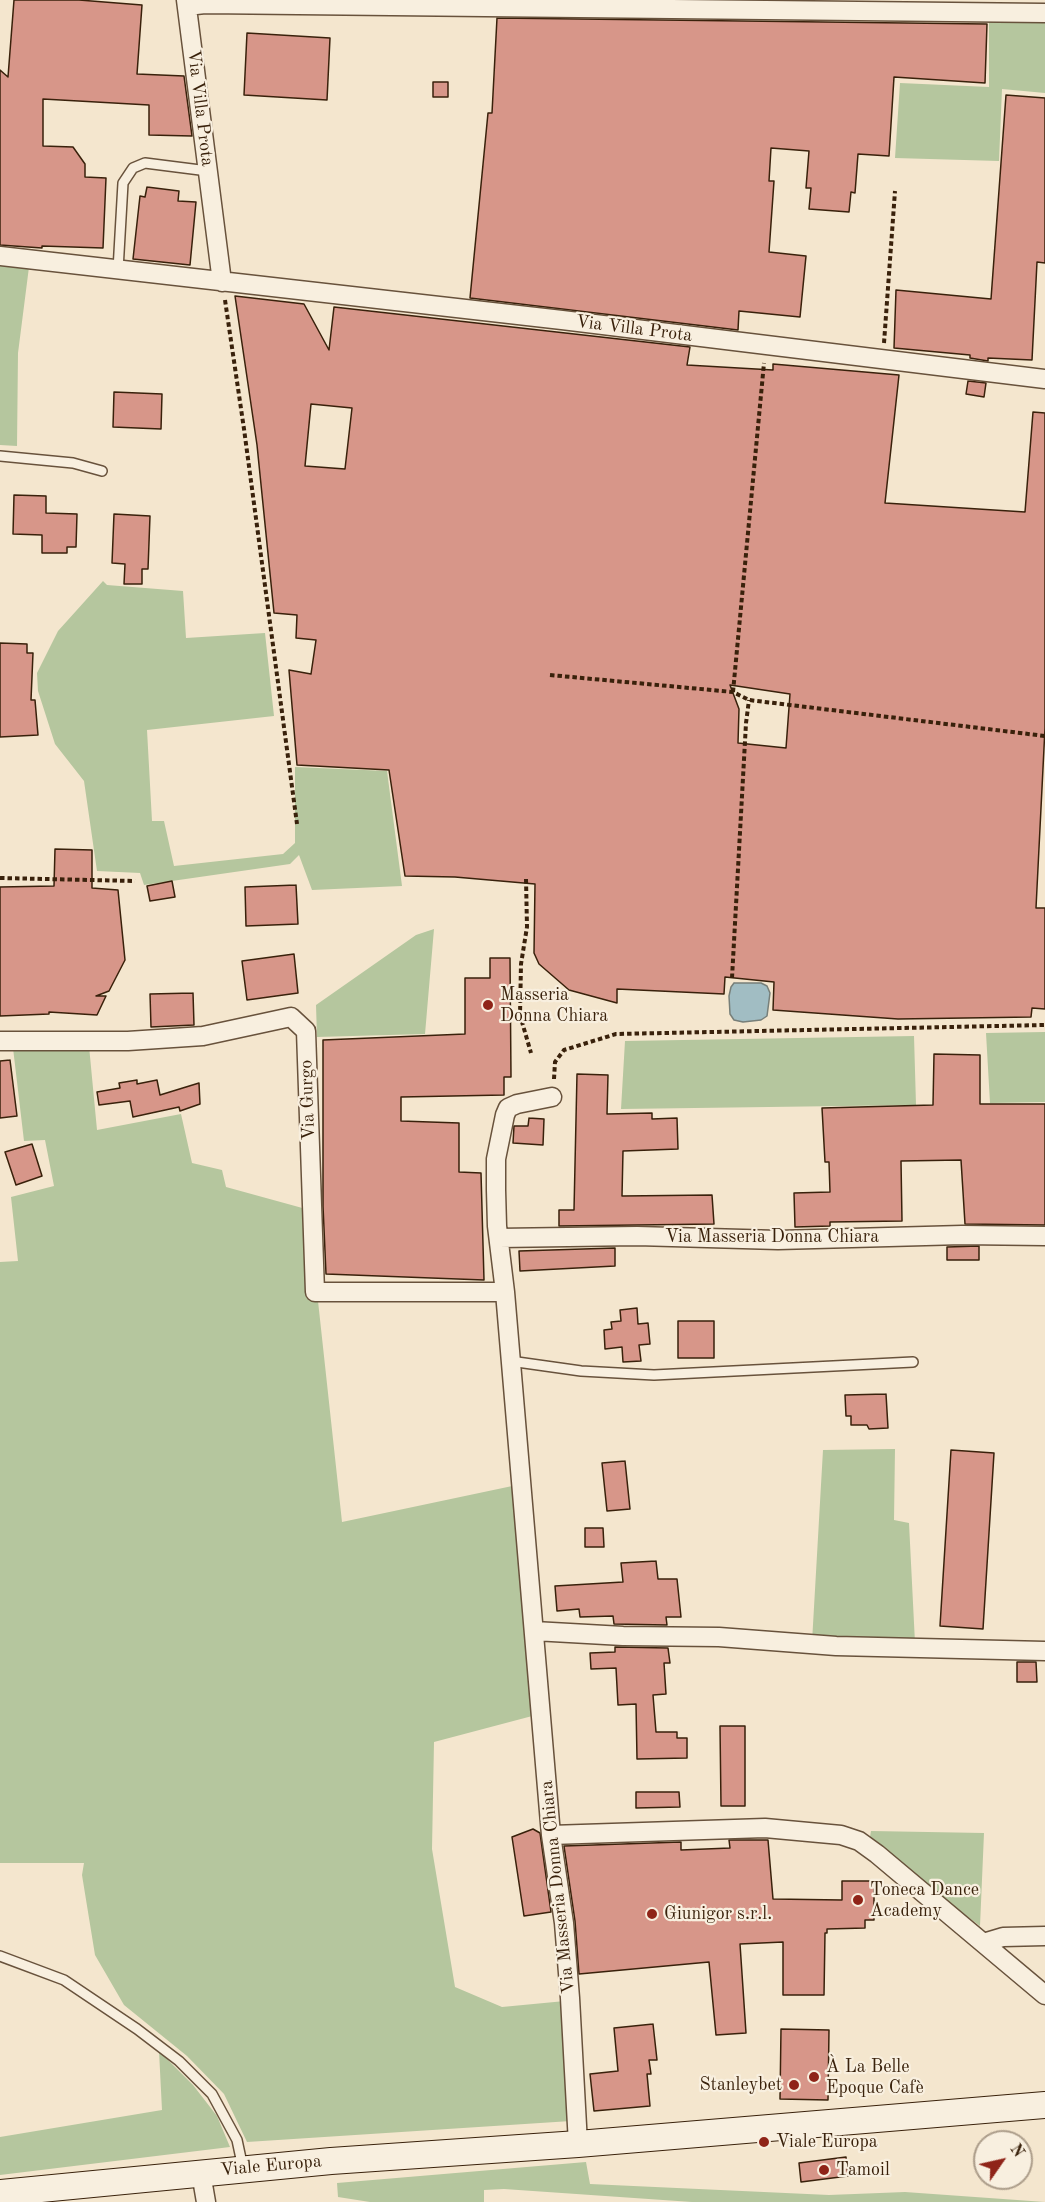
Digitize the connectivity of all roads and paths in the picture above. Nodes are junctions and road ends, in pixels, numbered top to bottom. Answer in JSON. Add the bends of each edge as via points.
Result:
{"nodes":[{"id":1,"x":186,"y":3,"type":"edge"},
{"id":2,"x":794,"y":5,"type":"edge"},
{"id":3,"x":1045,"y":13,"type":"edge"},
{"id":4,"x":208,"y":171,"type":"junction"},
{"id":5,"x":895,"y":191,"type":"dead end"},
{"id":6,"x":0,"y":256,"type":"edge"},
{"id":7,"x":118,"y":270,"type":"junction"},
{"id":8,"x":222,"y":282,"type":"junction"},
{"id":9,"x":766,"y":345,"type":"junction"},
{"id":10,"x":883,"y":359,"type":"junction"},
{"id":11,"x":1045,"y":379,"type":"edge"},
{"id":12,"x":0,"y":456,"type":"edge"},
{"id":13,"x":102,"y":471,"type":"dead end"},
{"id":14,"x":550,"y":675,"type":"dead end"},
{"id":15,"x":733,"y":692,"type":"junction"},
{"id":16,"x":749,"y":700,"type":"junction"},
{"id":17,"x":1045,"y":736,"type":"edge"},
{"id":18,"x":297,"y":824,"type":"dead end"},
{"id":19,"x":0,"y":878,"type":"edge"},
{"id":20,"x":526,"y":879,"type":"dead end"},
{"id":21,"x":135,"y":881,"type":"dead end"},
{"id":22,"x":732,"y":978,"type":"dead end"},
{"id":23,"x":1045,"y":1025,"type":"edge"},
{"id":24,"x":0,"y":1041,"type":"edge"},
{"id":25,"x":531,"y":1053,"type":"dead end"},
{"id":26,"x":552,"y":1097,"type":"joint"},
{"id":27,"x":1045,"y":1236,"type":"edge"},
{"id":28,"x":499,"y":1238,"type":"junction"},
{"id":29,"x":504,"y":1292,"type":"junction"},
{"id":30,"x":510,"y":1361,"type":"junction"},
{"id":31,"x":913,"y":1362,"type":"dead end"},
{"id":32,"x":534,"y":1631,"type":"junction"},
{"id":33,"x":1045,"y":1651,"type":"edge"},
{"id":34,"x":551,"y":1835,"type":"junction"},
{"id":35,"x":1045,"y":1936,"type":"edge"},
{"id":36,"x":983,"y":1943,"type":"junction"},
{"id":37,"x":0,"y":1956,"type":"edge"},
{"id":38,"x":1045,"y":1995,"type":"edge"},
{"id":39,"x":1045,"y":2105,"type":"edge"},
{"id":40,"x":578,"y":2144,"type":"junction"},
{"id":41,"x":243,"y":2169,"type":"junction"},
{"id":42,"x":201,"y":2173,"type":"junction"},
{"id":43,"x":0,"y":2193,"type":"edge"},
{"id":44,"x":206,"y":2202,"type":"edge"}],
"edges":[{"from":1,"to":2,"type":"street","name":"Via Villa Prota"},
{"from":1,"to":4,"type":"street","name":"Via Villa Prota"},
{"from":2,"to":3,"type":"street","name":"Via Villa Prota"},
{"from":4,"to":7,"type":"lane","via":[[145,163],[133,168],[123,183]]},
{"from":4,"to":8,"type":"street","name":"Via Villa Prota"},
{"from":5,"to":10,"type":"path"},
{"from":6,"to":7,"type":"street","name":"Via Villa Prota"},
{"from":7,"to":8,"type":"street","name":"Via Villa Prota"},
{"from":8,"to":9,"type":"street","name":"Via Villa Prota"},
{"from":8,"to":18,"type":"path"},
{"from":9,"to":10,"type":"street","name":"Via Villa Prota"},
{"from":9,"to":15,"type":"path"},
{"from":10,"to":11,"type":"street","name":"Via Villa Prota"},
{"from":12,"to":13,"type":"lane","via":[[73,463]]},
{"from":14,"to":15,"type":"path"},
{"from":15,"to":16,"type":"path"},
{"from":16,"to":17,"type":"path"},
{"from":16,"to":22,"type":"path"},
{"from":19,"to":21,"type":"path"},
{"from":20,"to":25,"type":"path","via":[[527,927],[521,964],[520,1015]]},
{"from":23,"to":26,"type":"path","via":[[616,1034],[564,1050],[555,1062]]},
{"from":24,"to":29,"type":"street","name":"Via Gurgo","via":[[128,1041],[203,1036],[291,1017],[306,1031],[315,1292]]},
{"from":26,"to":28,"type":"street","name":"Via Masseria Donna Chiara","via":[[517,1104],[508,1108],[505,1115],[496,1160]]},
{"from":27,"to":28,"type":"street","name":"Via Masseria Donna Chiara","via":[[778,1240]]},
{"from":28,"to":29,"type":"street","name":"Via Masseria Donna Chiara"},
{"from":29,"to":30,"type":"street","name":"Via Masseria Donna Chiara"},
{"from":30,"to":31,"type":"lane","via":[[581,1371],[654,1375]]},
{"from":30,"to":32,"type":"street","name":"Via Masseria Donna Chiara"},
{"from":32,"to":33,"type":"street","via":[[719,1637],[836,1646]]},
{"from":32,"to":34,"type":"street","name":"Via Masseria Donna Chiara"},
{"from":34,"to":36,"type":"street","via":[[765,1828],[841,1835],[878,1854]]},
{"from":34,"to":40,"type":"street","name":"Via Masseria Donna Chiara","via":[[565,1934]]},
{"from":35,"to":36,"type":"street","via":[[1003,1937]]},
{"from":36,"to":38,"type":"street"},
{"from":37,"to":41,"type":"lane","via":[[64,1980],[179,2061],[212,2094],[237,2140]]},
{"from":39,"to":40,"type":"street","name":"Viale Europa"},
{"from":40,"to":41,"type":"street","name":"Viale Europa"},
{"from":41,"to":42,"type":"street","name":"Viale Europa"},
{"from":42,"to":43,"type":"street","name":"Viale Europa"},
{"from":42,"to":44,"type":"street"}]}
